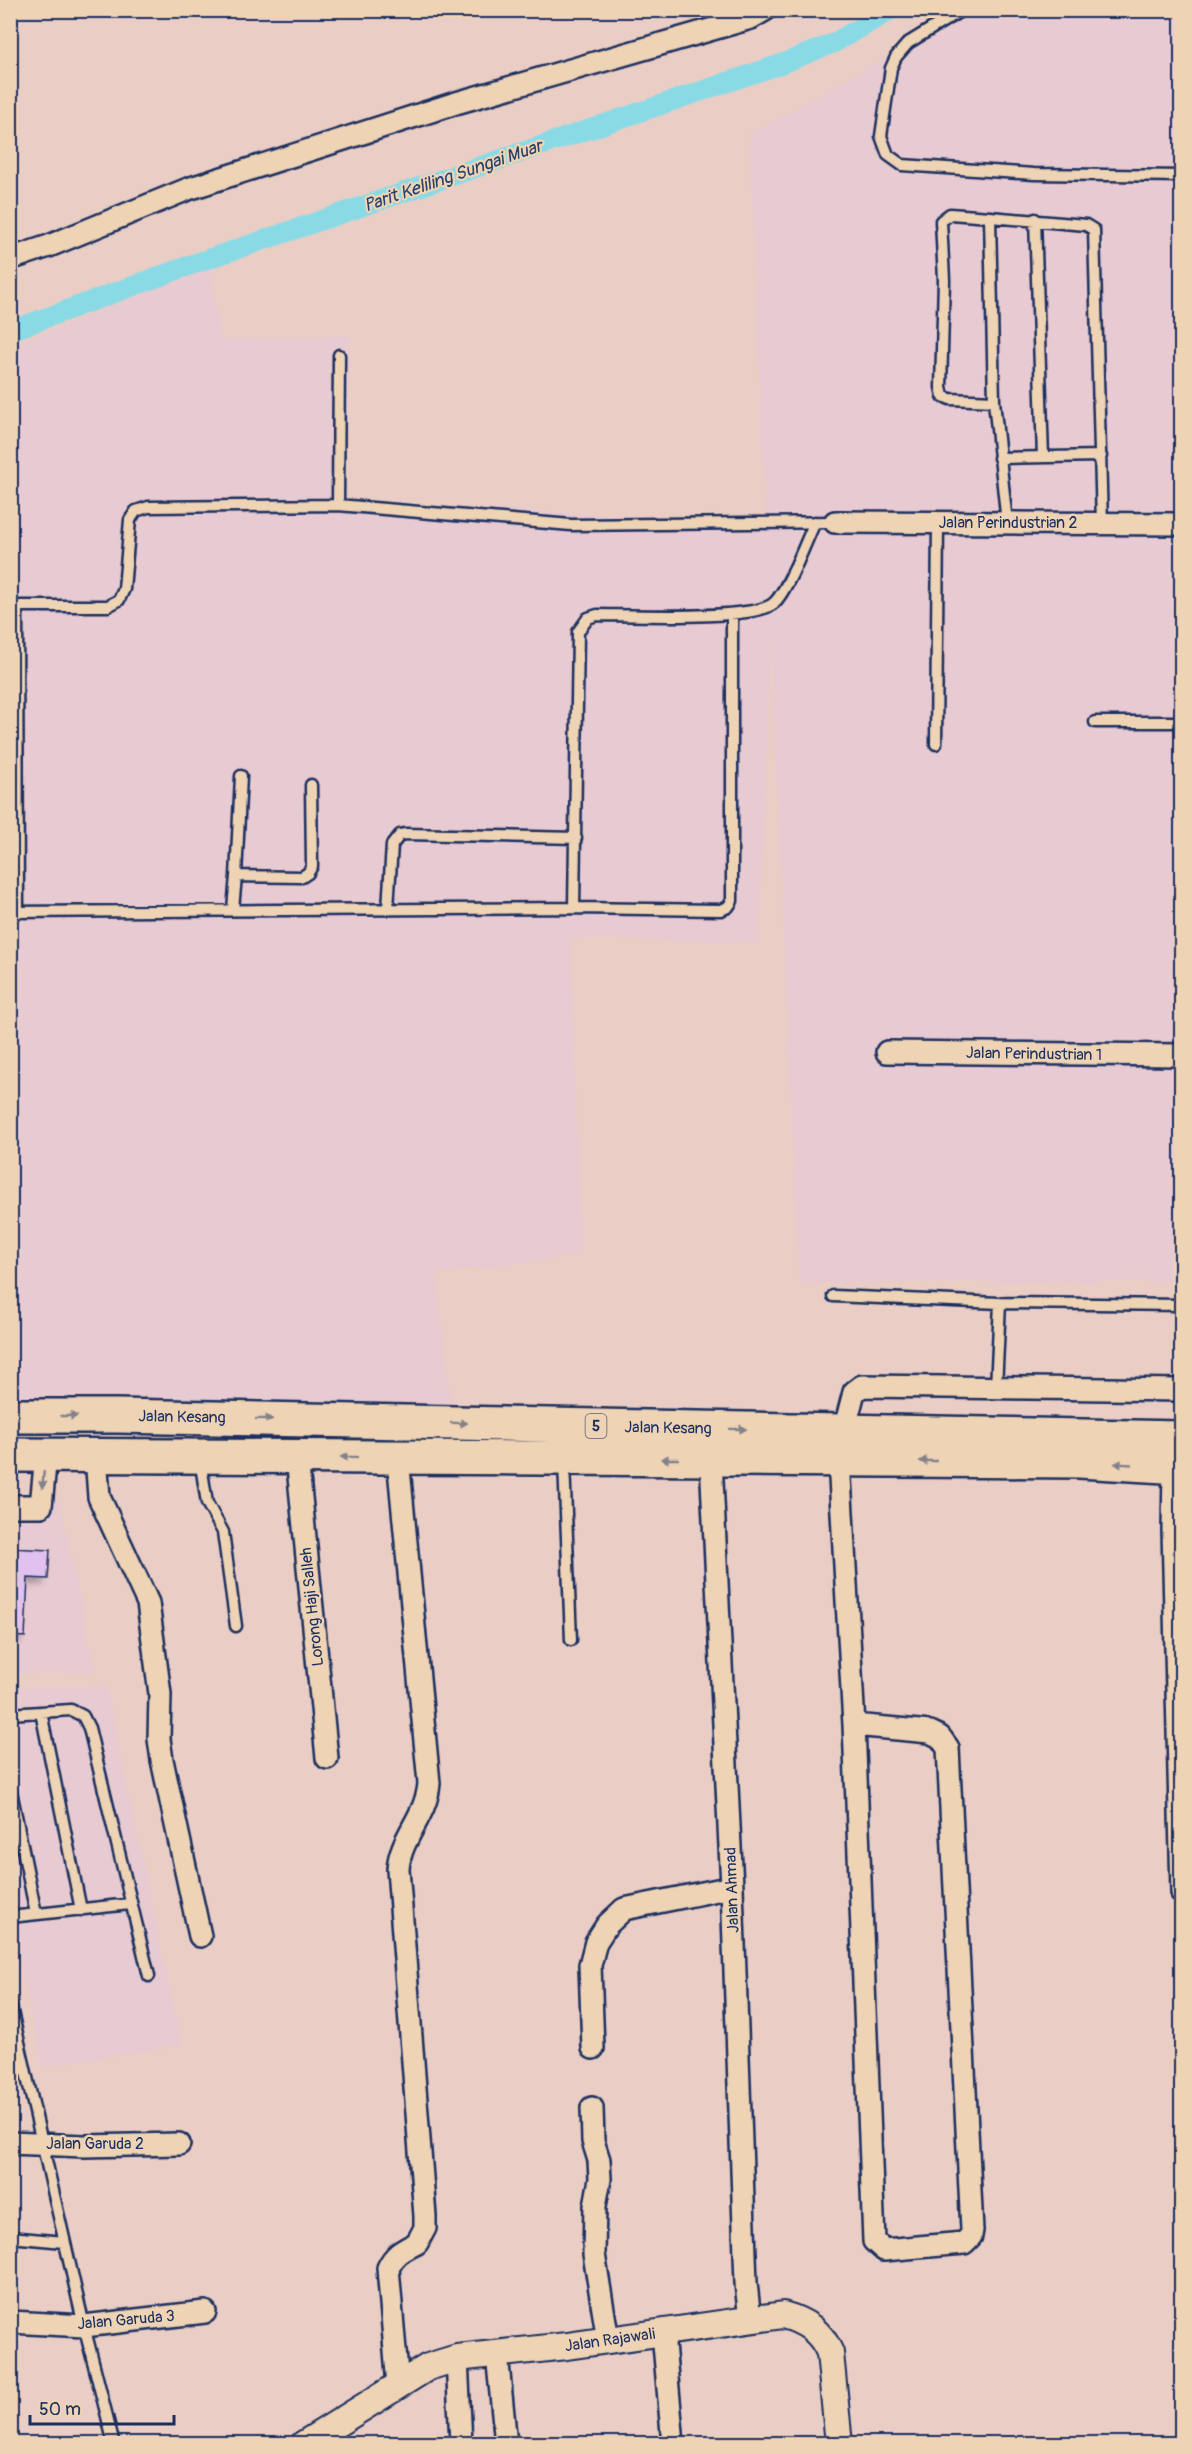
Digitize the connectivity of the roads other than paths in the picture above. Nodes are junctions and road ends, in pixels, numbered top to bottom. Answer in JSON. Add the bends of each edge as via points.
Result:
{"nodes":[{"id":1,"x":765,"y":10,"type":"edge"},
{"id":2,"x":962,"y":10,"type":"edge"},
{"id":3,"x":1182,"y":176,"type":"edge"},
{"id":4,"x":990,"y":217,"type":"junction"},
{"id":5,"x":1035,"y":219,"type":"junction"},
{"id":6,"x":10,"y":260,"type":"edge"},
{"id":7,"x":339,"y":355,"type":"dead end"},
{"id":8,"x":994,"y":401,"type":"junction"},
{"id":9,"x":1101,"y":456,"type":"junction"},
{"id":10,"x":1043,"y":457,"type":"junction"},
{"id":11,"x":999,"y":458,"type":"junction"},
{"id":12,"x":338,"y":505,"type":"junction"},
{"id":13,"x":825,"y":522,"type":"junction"},
{"id":14,"x":938,"y":523,"type":"junction"},
{"id":15,"x":1007,"y":523,"type":"junction"},
{"id":16,"x":1102,"y":524,"type":"junction"},
{"id":17,"x":1182,"y":524,"type":"edge"},
{"id":18,"x":14,"y":606,"type":"edge"},
{"id":19,"x":732,"y":614,"type":"junction"},
{"id":20,"x":1182,"y":716,"type":"edge"},
{"id":21,"x":1095,"y":722,"type":"dead end"},
{"id":22,"x":936,"y":744,"type":"dead end"},
{"id":23,"x":241,"y":776,"type":"dead end"},
{"id":24,"x":311,"y":784,"type":"dead end"},
{"id":25,"x":576,"y":838,"type":"junction"},
{"id":26,"x":236,"y":876,"type":"junction"},
{"id":27,"x":388,"y":908,"type":"junction"},
{"id":28,"x":574,"y":908,"type":"junction"},
{"id":29,"x":233,"y":909,"type":"junction"},
{"id":30,"x":14,"y":912,"type":"edge"},
{"id":31,"x":887,"y":1052,"type":"dead end"},
{"id":32,"x":1182,"y":1055,"type":"edge"},
{"id":33,"x":834,"y":1296,"type":"dead end"},
{"id":34,"x":1000,"y":1303,"type":"junction"},
{"id":35,"x":1182,"y":1305,"type":"edge"},
{"id":36,"x":996,"y":1388,"type":"junction"},
{"id":37,"x":1182,"y":1390,"type":"edge"},
{"id":38,"x":10,"y":1416,"type":"edge"},
{"id":39,"x":845,"y":1430,"type":"junction"},
{"id":40,"x":10,"y":1455,"type":"edge"},
{"id":41,"x":46,"y":1455,"type":"junction"},
{"id":42,"x":96,"y":1455,"type":"junction"},
{"id":43,"x":200,"y":1456,"type":"junction"},
{"id":44,"x":297,"y":1457,"type":"junction"},
{"id":45,"x":398,"y":1458,"type":"junction"},
{"id":46,"x":1179,"y":1458,"type":"edge"},
{"id":47,"x":564,"y":1459,"type":"junction"},
{"id":48,"x":711,"y":1460,"type":"junction"},
{"id":49,"x":10,"y":1506,"type":"edge"},
{"id":50,"x":1177,"y":1531,"type":"edge"},
{"id":51,"x":1178,"y":1624,"type":"edge"},
{"id":52,"x":236,"y":1626,"type":"dead end"},
{"id":53,"x":571,"y":1640,"type":"dead end"},
{"id":54,"x":1179,"y":1706,"type":"edge"},
{"id":55,"x":41,"y":1712,"type":"junction"},
{"id":56,"x":10,"y":1714,"type":"edge"},
{"id":57,"x":854,"y":1725,"type":"junction"},
{"id":58,"x":327,"y":1758,"type":"dead end"},
{"id":59,"x":10,"y":1786,"type":"edge"},
{"id":60,"x":732,"y":1887,"type":"junction"},
{"id":61,"x":1182,"y":1893,"type":"edge"},
{"id":62,"x":130,"y":1904,"type":"junction"},
{"id":63,"x":81,"y":1910,"type":"junction"},
{"id":64,"x":36,"y":1914,"type":"junction"},
{"id":65,"x":10,"y":1917,"type":"edge"},
{"id":66,"x":200,"y":1936,"type":"dead end"},
{"id":67,"x":149,"y":1976,"type":"dead end"},
{"id":68,"x":10,"y":2003,"type":"edge"},
{"id":69,"x":593,"y":2048,"type":"dead end"},
{"id":70,"x":16,"y":2055,"type":"edge"},
{"id":71,"x":592,"y":2108,"type":"dead end"},
{"id":72,"x":10,"y":2143,"type":"edge"},
{"id":73,"x":44,"y":2144,"type":"junction"},
{"id":74,"x":179,"y":2144,"type":"dead end"},
{"id":75,"x":10,"y":2236,"type":"edge"},
{"id":76,"x":64,"y":2242,"type":"junction"},
{"id":77,"x":204,"y":2312,"type":"dead end"},
{"id":78,"x":750,"y":2320,"type":"junction"},
{"id":79,"x":10,"y":2322,"type":"edge"},
{"id":80,"x":84,"y":2326,"type":"junction"},
{"id":81,"x":663,"y":2332,"type":"junction"},
{"id":82,"x":608,"y":2340,"type":"junction"},
{"id":83,"x":497,"y":2354,"type":"junction"},
{"id":84,"x":457,"y":2358,"type":"junction"},
{"id":85,"x":398,"y":2386,"type":"junction"},
{"id":86,"x":114,"y":2444,"type":"edge"},
{"id":87,"x":304,"y":2444,"type":"edge"},
{"id":88,"x":461,"y":2444,"type":"edge"},
{"id":89,"x":506,"y":2444,"type":"edge"},
{"id":90,"x":673,"y":2444,"type":"edge"},
{"id":91,"x":838,"y":2444,"type":"edge"}],
"edges":[{"from":1,"to":6,"type":"street","via":[[750,18],[445,107],[188,189]]},
{"from":2,"to":3,"type":"lane","via":[[908,44],[896,57],[881,136],[888,155],[902,165],[1034,174]]},
{"from":4,"to":5,"type":"lane"},
{"from":4,"to":8,"type":"lane"},
{"from":4,"to":8,"type":"lane","via":[[950,214],[941,221],[941,387],[943,396],[950,399]]},
{"from":5,"to":9,"type":"lane","via":[[1086,225],[1094,230]]},
{"from":5,"to":10,"type":"lane"},
{"from":7,"to":12,"type":"lane"},
{"from":8,"to":11,"type":"lane"},
{"from":9,"to":10,"type":"lane"},
{"from":9,"to":16,"type":"lane"},
{"from":10,"to":11,"type":"lane"},
{"from":11,"to":15,"type":"lane"},
{"from":12,"to":13,"type":"lane","via":[[572,525]]},
{"from":12,"to":18,"type":"lane","via":[[148,507],[136,511],[129,520],[124,589],[119,600],[108,606]]},
{"from":13,"to":14,"type":"street","name":"Jalan Perindustrian 2"},
{"from":13,"to":19,"type":"lane","via":[[776,602],[768,608]]},
{"from":14,"to":15,"type":"street","name":"Jalan Perindustrian 2"},
{"from":14,"to":22,"type":"lane"},
{"from":15,"to":16,"type":"street","name":"Jalan Perindustrian 2"},
{"from":16,"to":17,"type":"street","name":"Jalan Perindustrian 2"},
{"from":18,"to":30,"type":"lane"},
{"from":19,"to":25,"type":"lane","via":[[597,615],[582,624],[578,632]]},
{"from":19,"to":28,"type":"lane","via":[[732,900],[721,910]]},
{"from":20,"to":21,"type":"lane","via":[[1177,722]]},
{"from":23,"to":26,"type":"lane"},
{"from":24,"to":26,"type":"lane","via":[[312,866],[308,873],[302,877]]},
{"from":25,"to":27,"type":"lane","via":[[400,835],[392,846]]},
{"from":25,"to":28,"type":"lane"},
{"from":26,"to":29,"type":"lane"},
{"from":27,"to":28,"type":"lane"},
{"from":27,"to":29,"type":"lane"},
{"from":29,"to":30,"type":"lane"},
{"from":31,"to":32,"type":"street","name":"Jalan Perindustrian 1"},
{"from":33,"to":34,"type":"lane"},
{"from":34,"to":35,"type":"lane"},
{"from":34,"to":36,"type":"lane"},
{"from":36,"to":37,"type":"street"},
{"from":36,"to":39,"type":"street","via":[[862,1386],[854,1392]]},
{"from":38,"to":39,"type":"main road","name":"Jalan Kesang","number":"5","one_way":true},
{"from":39,"to":46,"type":"main road","name":"Jalan Kesang","number":"5","via":[[1079,1461]]},
{"from":39,"to":48,"type":"main road","name":"Jalan Kesang","number":"5"},
{"from":39,"to":57,"type":"street"},
{"from":40,"to":41,"type":"main road","name":"Jalan Kesang","number":"5"},
{"from":41,"to":42,"type":"main road","name":"Jalan Kesang","number":"5"},
{"from":41,"to":49,"type":"street","one_way":true,"via":[[41,1506]]},
{"from":42,"to":43,"type":"main road","name":"Jalan Kesang","number":"5"},
{"from":42,"to":66,"type":"street","via":[[99,1497],[148,1603],[160,1694],[162,1760]]},
{"from":43,"to":44,"type":"main road","name":"Jalan Kesang","number":"5"},
{"from":43,"to":52,"type":"lane","via":[[207,1503],[223,1532]]},
{"from":45,"to":44,"type":"main road","name":"Jalan Kesang","number":"5","one_way":true},
{"from":44,"to":58,"type":"street","name":"Lorong Haji Salleh"},
{"from":45,"to":47,"type":"main road","name":"Jalan Kesang","number":"5"},
{"from":45,"to":85,"type":"street","via":[[429,1797],[399,1860],[425,2216],[423,2235],[417,2243],[402,2249],[388,2268]]},
{"from":46,"to":50,"type":"street"},
{"from":48,"to":47,"type":"main road","name":"Jalan Kesang","number":"5","one_way":true},
{"from":47,"to":53,"type":"lane"},
{"from":48,"to":60,"type":"street","name":"Jalan Ahmad"},
{"from":50,"to":51,"type":"street"},
{"from":51,"to":54,"type":"street"},
{"from":54,"to":61,"type":"street"},
{"from":55,"to":56,"type":"lane"},
{"from":55,"to":62,"type":"lane","via":[[70,1710],[83,1716],[90,1728]]},
{"from":55,"to":63,"type":"lane"},
{"from":57,"to":57,"type":"street","via":[[930,1732],[948,1748],[972,2230],[964,2243],[884,2250],[874,2241]]},
{"from":59,"to":64,"type":"lane"},
{"from":60,"to":69,"type":"street","via":[[624,1909],[607,1925],[596,1942],[590,1965]]},
{"from":60,"to":78,"type":"street","name":"Jalan Ahmad"},
{"from":62,"to":63,"type":"lane"},
{"from":62,"to":67,"type":"lane"},
{"from":63,"to":64,"type":"lane"},
{"from":64,"to":65,"type":"lane"},
{"from":68,"to":70,"type":"lane"},
{"from":70,"to":73,"type":"lane"},
{"from":71,"to":82,"type":"street","via":[[600,2178],[594,2254]]},
{"from":72,"to":73,"type":"street","name":"Jalan Garuda 2"},
{"from":73,"to":74,"type":"street","name":"Jalan Garuda 2"},
{"from":73,"to":76,"type":"lane"},
{"from":75,"to":76,"type":"lane"},
{"from":76,"to":80,"type":"lane"},
{"from":77,"to":80,"type":"street","name":"Jalan Garuda 3"},
{"from":78,"to":81,"type":"street","name":"Jalan Rajawali"},
{"from":78,"to":91,"type":"street","name":"Jalan Rajawali","via":[[783,2314],[798,2319],[824,2340],[830,2353]]},
{"from":79,"to":80,"type":"street","name":"Jalan Garuda 3"},
{"from":80,"to":86,"type":"lane"},
{"from":81,"to":82,"type":"street","name":"Jalan Rajawali"},
{"from":81,"to":90,"type":"street"},
{"from":82,"to":83,"type":"street","name":"Jalan Rajawali"},
{"from":83,"to":84,"type":"street","name":"Jalan Rajawali"},
{"from":83,"to":89,"type":"street"},
{"from":84,"to":85,"type":"street","name":"Jalan Rajawali","via":[[428,2367]]},
{"from":84,"to":88,"type":"street"},
{"from":85,"to":87,"type":"street","name":"Jalan Rajawali"}]}
